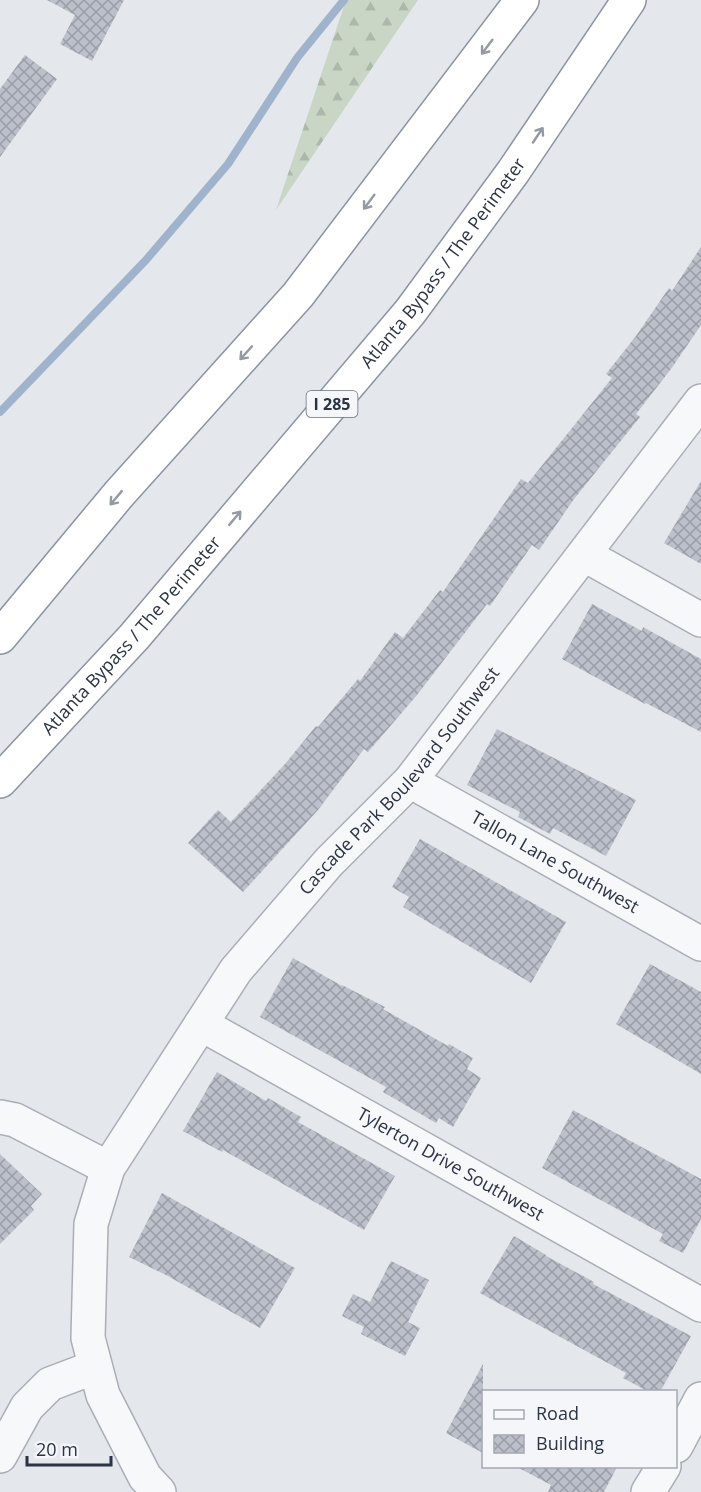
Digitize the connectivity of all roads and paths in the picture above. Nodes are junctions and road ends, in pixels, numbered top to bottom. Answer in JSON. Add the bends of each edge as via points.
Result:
{"nodes":[{"id":1,"x":522,"y":0,"type":"edge"},
{"id":2,"x":629,"y":0,"type":"edge"},
{"id":3,"x":701,"y":401,"type":"edge"},
{"id":4,"x":585,"y":555,"type":"junction"},
{"id":5,"x":701,"y":620,"type":"edge"},
{"id":6,"x":0,"y":637,"type":"edge"},
{"id":7,"x":0,"y":781,"type":"edge"},
{"id":8,"x":410,"y":781,"type":"junction"},
{"id":9,"x":701,"y":944,"type":"edge"},
{"id":10,"x":201,"y":1024,"type":"junction"},
{"id":11,"x":0,"y":1117,"type":"edge"},
{"id":12,"x":108,"y":1168,"type":"junction"},
{"id":13,"x":701,"y":1305,"type":"edge"},
{"id":14,"x":95,"y":1367,"type":"junction"},
{"id":15,"x":701,"y":1399,"type":"edge"},
{"id":16,"x":677,"y":1442,"type":"edge"},
{"id":17,"x":0,"y":1456,"type":"edge"},
{"id":18,"x":663,"y":1468,"type":"edge"},
{"id":19,"x":147,"y":1487,"type":"edge"},
{"id":20,"x":648,"y":1492,"type":"edge"}],
"edges":[{"from":1,"to":6,"type":"highway","one_way":true,"via":[[298,295],[118,494]]},
{"from":7,"to":2,"type":"highway","name":"Atlanta Bypass / The Perimeter","number":"I 285","one_way":true,"via":[[134,637],[410,312],[513,172]]},
{"from":3,"to":4,"type":"street","name":"Cascade Park Boulevard Southwest"},
{"from":4,"to":5,"type":"street"},
{"from":4,"to":8,"type":"street","name":"Cascade Park Boulevard Southwest"},
{"from":8,"to":9,"type":"street","name":"Tallon Lane Southwest"},
{"from":8,"to":10,"type":"street","name":"Cascade Park Boulevard Southwest","via":[[329,862],[236,970]]},
{"from":10,"to":12,"type":"street","name":"Cascade Park Boulevard Southwest"},
{"from":10,"to":13,"type":"street","name":"Tylerton Drive Southwest"},
{"from":11,"to":12,"type":"street","via":[[15,1120]]},
{"from":12,"to":14,"type":"street","name":"Cascade Park Boulevard Southwest","via":[[91,1224],[88,1338]]},
{"from":14,"to":17,"type":"street","via":[[50,1384],[27,1407]]},
{"from":14,"to":19,"type":"street","name":"Cascade Park Boulevard Southwest","via":[[103,1395]]},
{"from":15,"to":16,"type":"street"},
{"from":18,"to":20,"type":"street"}]}
